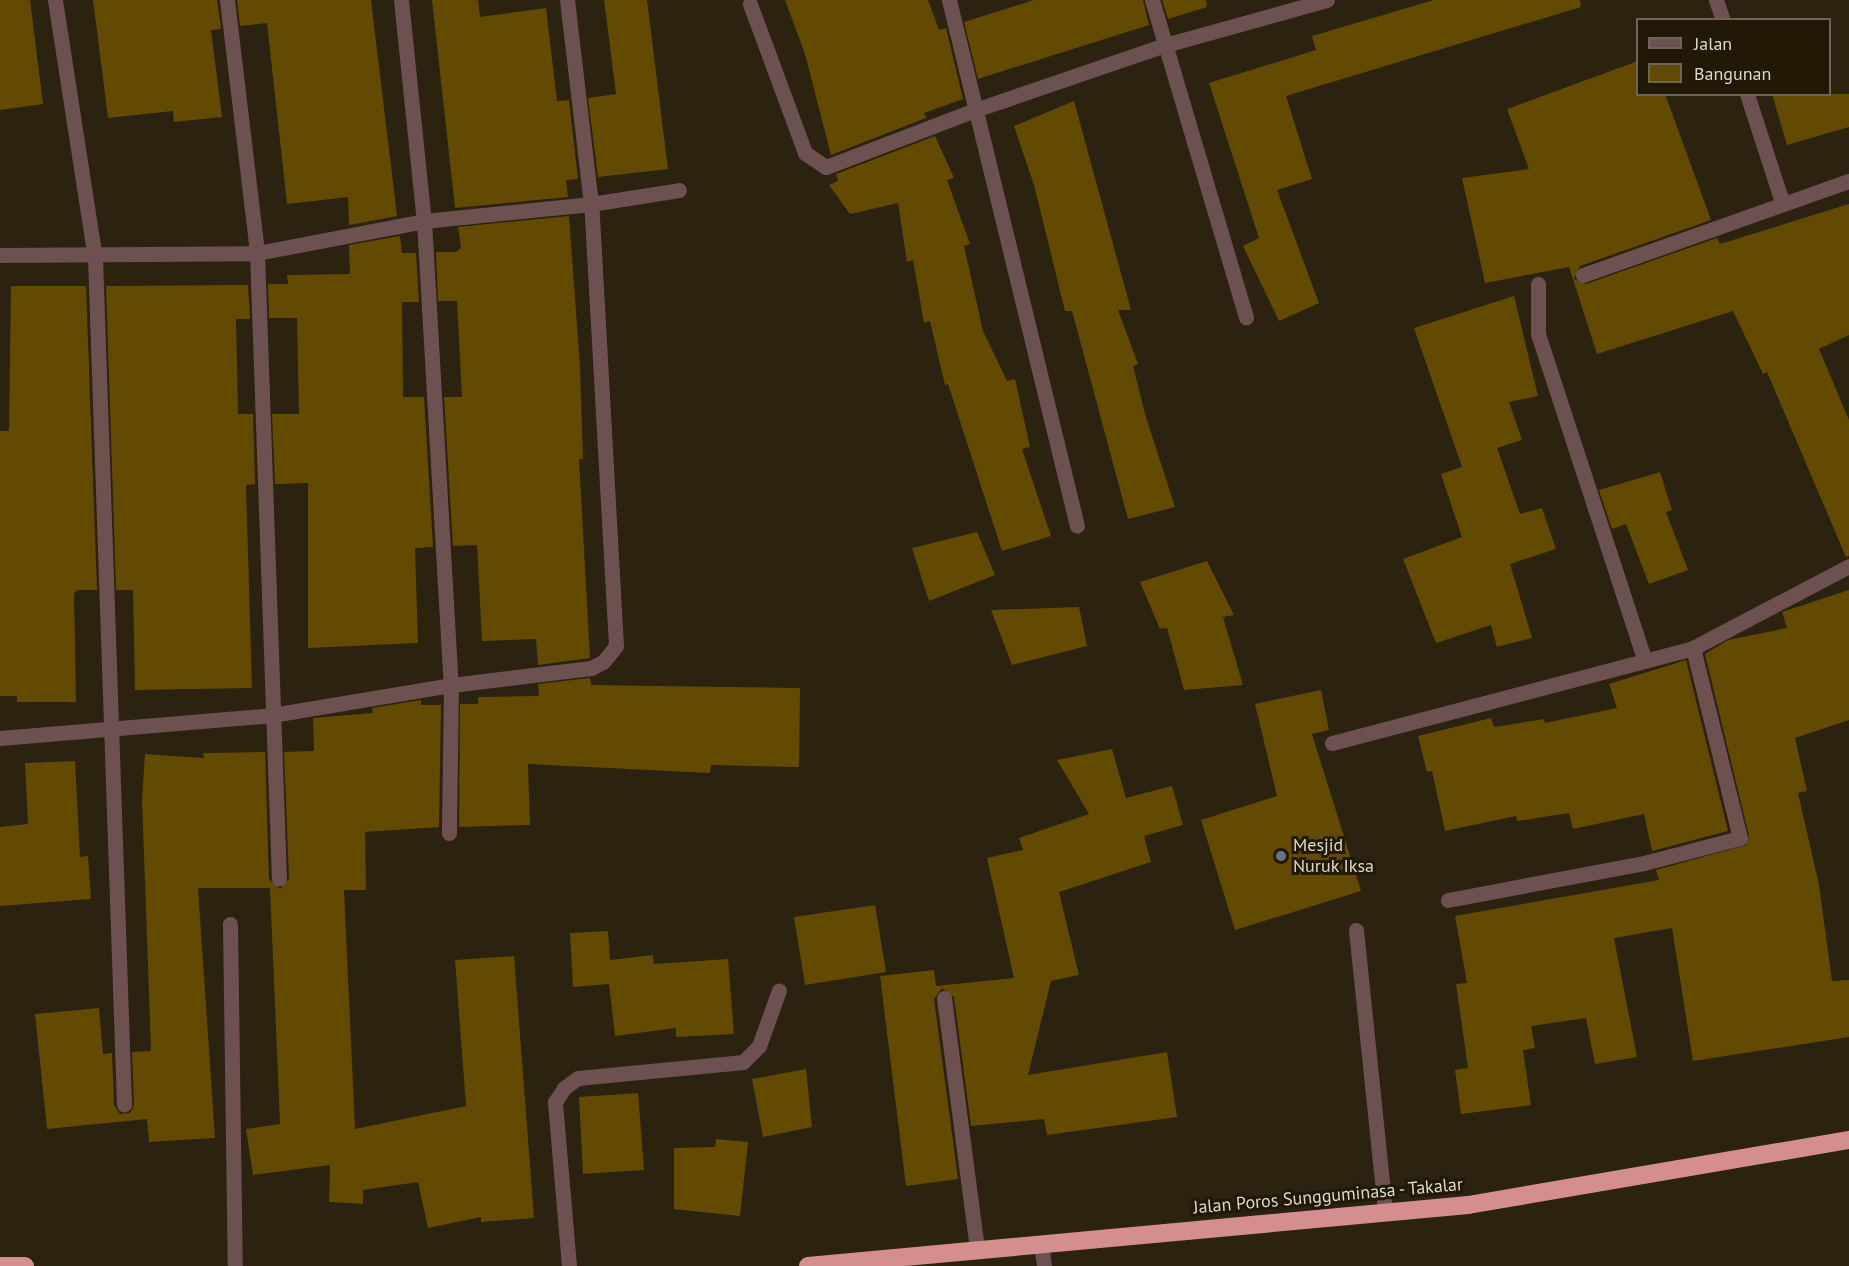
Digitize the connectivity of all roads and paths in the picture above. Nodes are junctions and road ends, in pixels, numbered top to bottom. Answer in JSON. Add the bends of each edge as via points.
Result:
{"nodes":[{"id":1,"x":56,"y":0,"type":"edge"},
{"id":2,"x":227,"y":0,"type":"edge"},
{"id":3,"x":401,"y":0,"type":"edge"},
{"id":4,"x":567,"y":0,"type":"edge"},
{"id":5,"x":949,"y":0,"type":"edge"},
{"id":6,"x":1152,"y":0,"type":"edge"},
{"id":7,"x":1327,"y":0,"type":"edge"},
{"id":8,"x":1716,"y":0,"type":"edge"},
{"id":9,"x":750,"y":4,"type":"dead end"},
{"id":10,"x":1722,"y":18,"type":"edge"},
{"id":11,"x":1165,"y":45,"type":"junction"},
{"id":12,"x":1748,"y":96,"type":"edge"},
{"id":13,"x":978,"y":109,"type":"junction"},
{"id":14,"x":1849,"y":181,"type":"edge"},
{"id":15,"x":679,"y":190,"type":"dead end"},
{"id":16,"x":1782,"y":202,"type":"junction"},
{"id":17,"x":591,"y":204,"type":"junction"},
{"id":18,"x":424,"y":221,"type":"junction"},
{"id":19,"x":257,"y":253,"type":"junction"},
{"id":20,"x":0,"y":255,"type":"edge"},
{"id":21,"x":95,"y":257,"type":"junction"},
{"id":22,"x":1583,"y":276,"type":"dead end"},
{"id":23,"x":1538,"y":284,"type":"dead end"},
{"id":24,"x":1246,"y":317,"type":"dead end"},
{"id":25,"x":1077,"y":525,"type":"dead end"},
{"id":26,"x":1849,"y":566,"type":"edge"},
{"id":27,"x":1693,"y":648,"type":"junction"},
{"id":28,"x":1644,"y":658,"type":"junction"},
{"id":29,"x":451,"y":685,"type":"junction"},
{"id":30,"x":272,"y":715,"type":"junction"},
{"id":31,"x":110,"y":731,"type":"junction"},
{"id":32,"x":0,"y":738,"type":"edge"},
{"id":33,"x":1332,"y":743,"type":"dead end"},
{"id":34,"x":449,"y":833,"type":"dead end"},
{"id":35,"x":279,"y":879,"type":"dead end"},
{"id":36,"x":1448,"y":900,"type":"dead end"},
{"id":37,"x":230,"y":924,"type":"dead end"},
{"id":38,"x":1356,"y":930,"type":"dead end"},
{"id":39,"x":779,"y":990,"type":"dead end"},
{"id":40,"x":944,"y":998,"type":"dead end"},
{"id":41,"x":124,"y":1105,"type":"dead end"},
{"id":42,"x":1849,"y":1140,"type":"edge"},
{"id":43,"x":1385,"y":1212,"type":"junction"},
{"id":44,"x":1041,"y":1244,"type":"junction"},
{"id":45,"x":977,"y":1250,"type":"junction"},
{"id":46,"x":0,"y":1266,"type":"edge"},
{"id":47,"x":25,"y":1266,"type":"edge"},
{"id":48,"x":235,"y":1266,"type":"edge"},
{"id":49,"x":569,"y":1266,"type":"edge"},
{"id":50,"x":808,"y":1266,"type":"edge"},
{"id":51,"x":816,"y":1266,"type":"edge"},
{"id":52,"x":1044,"y":1266,"type":"edge"}],
"edges":[{"from":1,"to":21,"type":"street"},
{"from":2,"to":19,"type":"street"},
{"from":3,"to":18,"type":"street"},
{"from":4,"to":17,"type":"street"},
{"from":5,"to":13,"type":"street"},
{"from":6,"to":11,"type":"street"},
{"from":7,"to":11,"type":"street"},
{"from":8,"to":10,"type":"street"},
{"from":9,"to":13,"type":"street","via":[[805,153],[816,164],[826,167]]},
{"from":11,"to":13,"type":"street"},
{"from":11,"to":24,"type":"street"},
{"from":12,"to":16,"type":"street"},
{"from":13,"to":25,"type":"street"},
{"from":14,"to":16,"type":"street"},
{"from":15,"to":17,"type":"street"},
{"from":16,"to":22,"type":"street"},
{"from":17,"to":18,"type":"street"},
{"from":17,"to":29,"type":"street","via":[[616,646],[603,662],[591,668]]},
{"from":18,"to":19,"type":"street"},
{"from":18,"to":29,"type":"street"},
{"from":19,"to":21,"type":"street"},
{"from":19,"to":30,"type":"street"},
{"from":20,"to":21,"type":"street"},
{"from":21,"to":31,"type":"street"},
{"from":23,"to":28,"type":"street","via":[[1538,334]]},
{"from":26,"to":27,"type":"street"},
{"from":27,"to":28,"type":"street"},
{"from":27,"to":36,"type":"street","via":[[1740,838],[1634,866]]},
{"from":28,"to":33,"type":"street","via":[[1578,680]]},
{"from":29,"to":30,"type":"street"},
{"from":29,"to":34,"type":"street"},
{"from":30,"to":31,"type":"street"},
{"from":30,"to":35,"type":"street"},
{"from":31,"to":32,"type":"street"},
{"from":31,"to":41,"type":"street"},
{"from":37,"to":48,"type":"street"},
{"from":38,"to":43,"type":"street"},
{"from":39,"to":49,"type":"street","via":[[759,1046],[743,1062],[578,1078],[564,1088],[555,1102]]},
{"from":40,"to":45,"type":"street"},
{"from":42,"to":43,"type":"highway","name":"Jalan Poros Sungguminasa - Takalar","via":[[1468,1205]]},
{"from":43,"to":44,"type":"highway","name":"Jalan Poros Sungguminasa - Takalar"},
{"from":44,"to":45,"type":"highway","name":"Jalan Poros Sungguminasa - Takalar"},
{"from":44,"to":52,"type":"street"},
{"from":45,"to":51,"type":"highway","name":"Jalan Poros Sungguminasa - Takalar"},
{"from":46,"to":47,"type":"highway"},
{"from":50,"to":51,"type":"highway","name":"Jalan Poros Sungguminasa - Takalar"}]}
